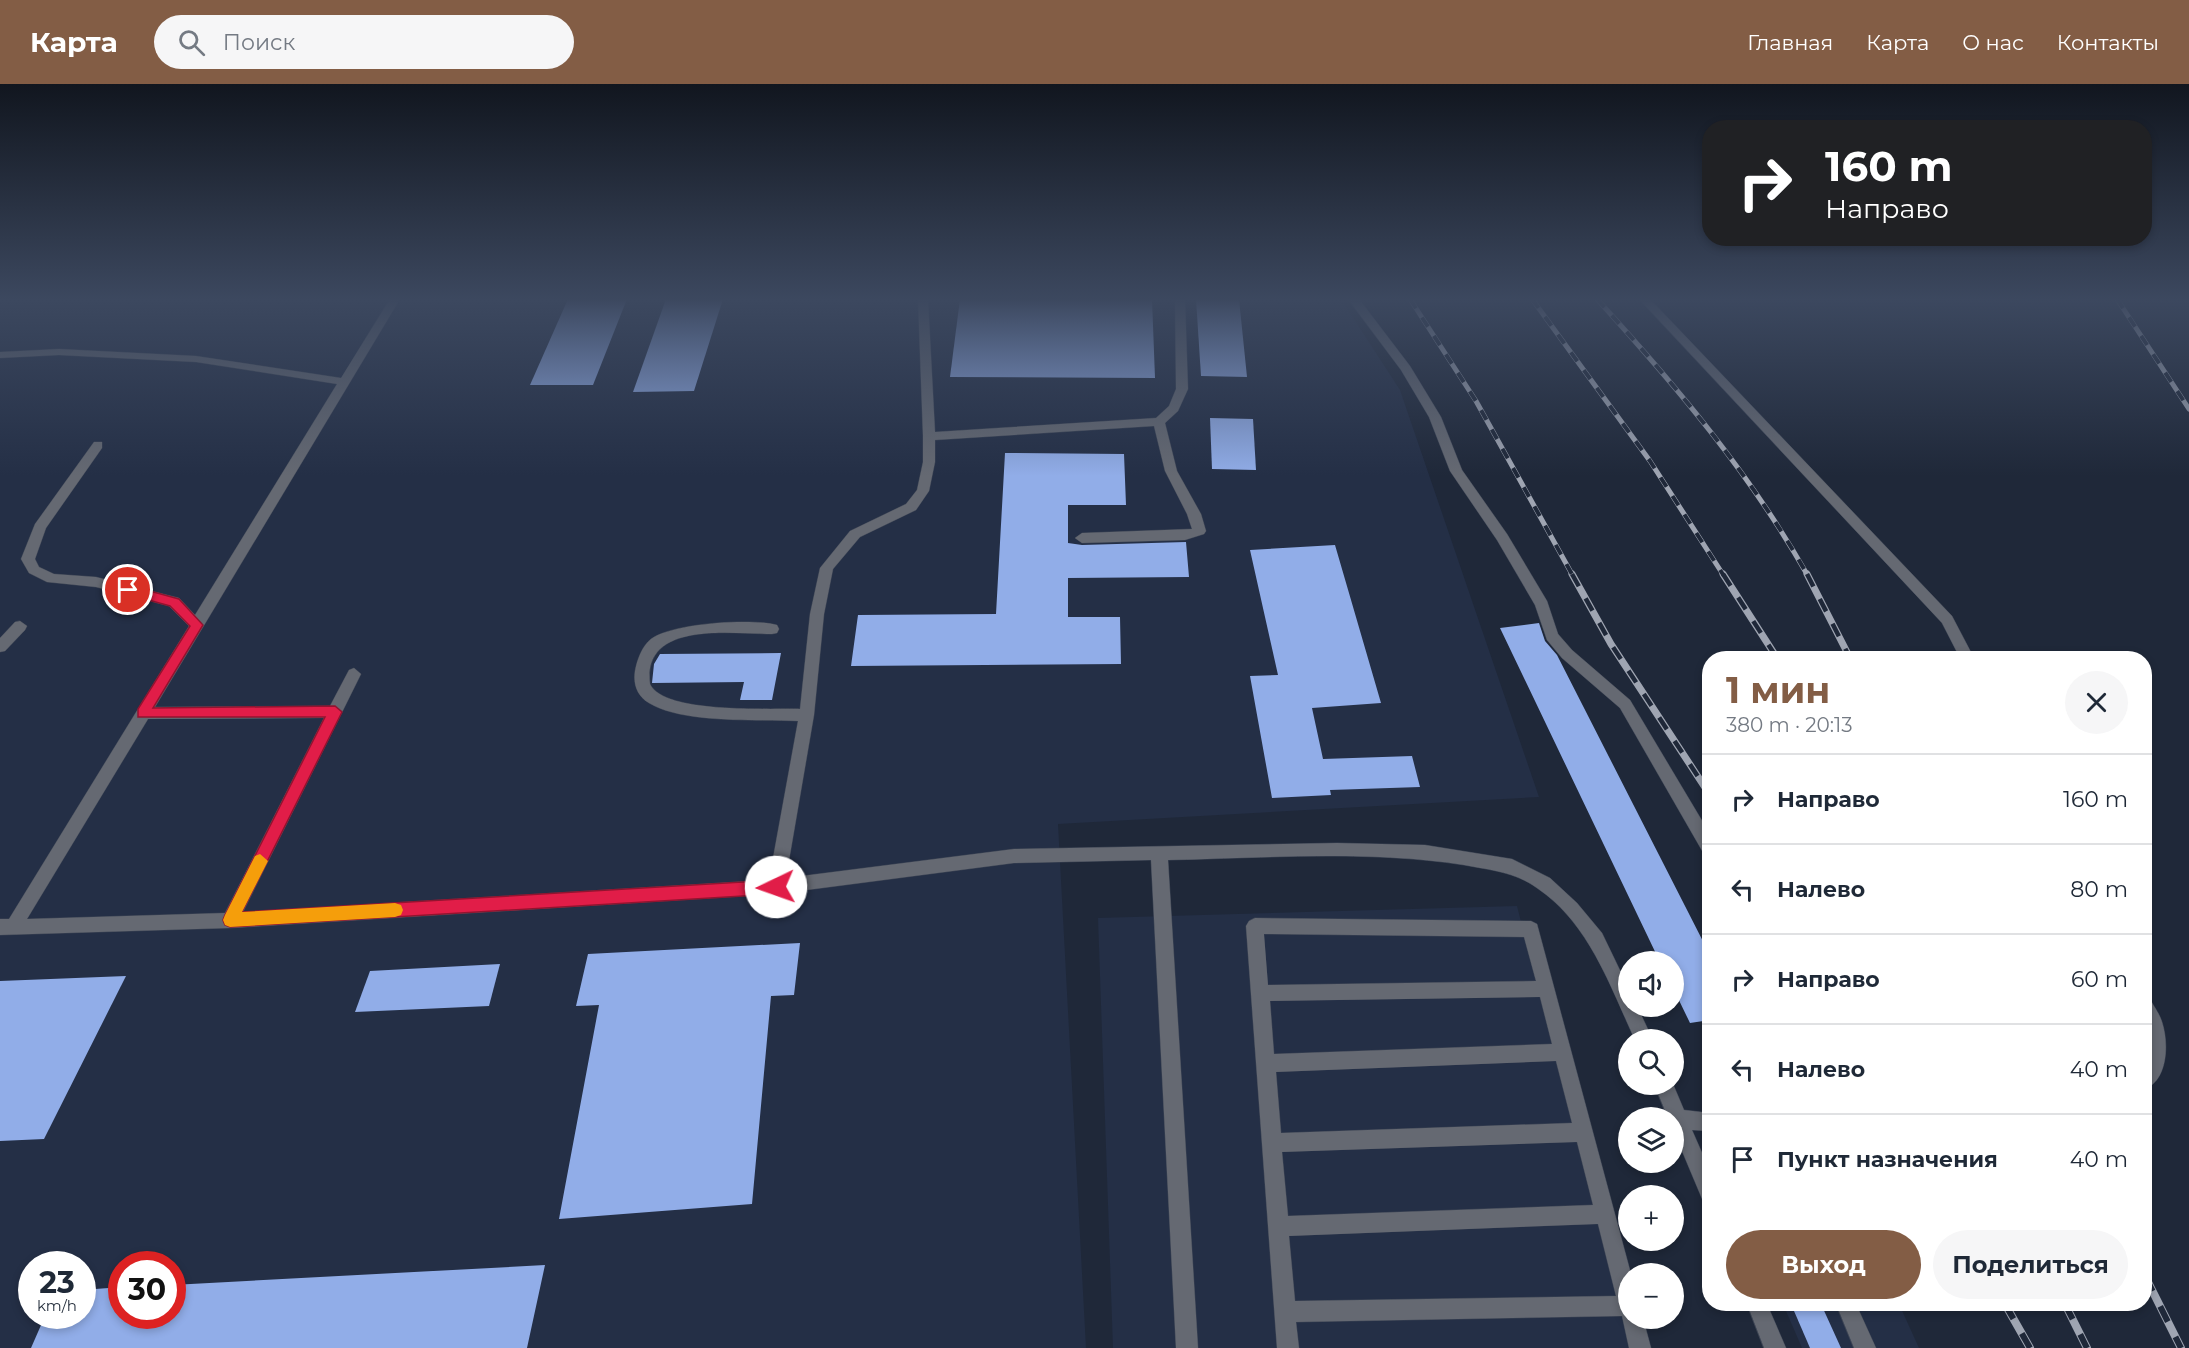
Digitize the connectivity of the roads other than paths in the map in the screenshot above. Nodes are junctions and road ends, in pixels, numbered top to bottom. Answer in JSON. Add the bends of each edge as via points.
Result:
{"nodes":[{"id":1,"x":176,"y":358,"type":"edge"},
{"id":2,"x":359,"y":358,"type":"edge"},
{"id":3,"x":926,"y":358,"type":"edge"},
{"id":4,"x":1181,"y":358,"type":"edge"},
{"id":5,"x":1398,"y":358,"type":"edge"},
{"id":6,"x":1700,"y":358,"type":"edge"},
{"id":7,"x":345,"y":382,"type":"junction"},
{"id":8,"x":1159,"y":422,"type":"junction"},
{"id":9,"x":929,"y":436,"type":"junction"},
{"id":10,"x":98,"y":445,"type":"dead end"},
{"id":11,"x":1082,"y":538,"type":"dead end"},
{"id":12,"x":197,"y":625,"type":"junction"},
{"id":13,"x":20,"y":626,"type":"dead end"},
{"id":14,"x":772,"y":629,"type":"dead end"},
{"id":15,"x":0,"y":646,"type":"edge"},
{"id":16,"x":1963,"y":651,"type":"edge"},
{"id":17,"x":354,"y":674,"type":"dead end"},
{"id":18,"x":335,"y":712,"type":"junction"},
{"id":19,"x":143,"y":713,"type":"junction"},
{"id":20,"x":807,"y":715,"type":"junction"},
{"id":21,"x":1702,"y":835,"type":"edge"},
{"id":22,"x":1159,"y":852,"type":"junction"},
{"id":23,"x":776,"y":887,"type":"junction"},
{"id":24,"x":230,"y":920,"type":"junction"},
{"id":25,"x":6,"y":927,"type":"edge"},
{"id":26,"x":1547,"y":989,"type":"junction"},
{"id":27,"x":1260,"y":993,"type":"junction"},
{"id":28,"x":2152,"y":1020,"type":"edge"},
{"id":29,"x":1639,"y":1029,"type":"edge"},
{"id":30,"x":1563,"y":1052,"type":"junction"},
{"id":31,"x":1266,"y":1063,"type":"junction"},
{"id":32,"x":2152,"y":1072,"type":"edge"},
{"id":33,"x":1684,"y":1120,"type":"edge"},
{"id":34,"x":1702,"y":1121,"type":"edge"},
{"id":35,"x":1584,"y":1132,"type":"junction"},
{"id":36,"x":1684,"y":1133,"type":"edge"},
{"id":37,"x":1272,"y":1143,"type":"junction"},
{"id":38,"x":1702,"y":1175,"type":"edge"},
{"id":39,"x":1605,"y":1214,"type":"junction"},
{"id":40,"x":1278,"y":1226,"type":"junction"},
{"id":41,"x":1618,"y":1264,"type":"edge"},
{"id":42,"x":1618,"y":1306,"type":"edge"},
{"id":43,"x":1759,"y":1311,"type":"edge"},
{"id":44,"x":1849,"y":1311,"type":"edge"},
{"id":45,"x":1285,"y":1312,"type":"junction"},
{"id":46,"x":1635,"y":1329,"type":"edge"},
{"id":47,"x":1187,"y":1348,"type":"edge"},
{"id":48,"x":1288,"y":1348,"type":"edge"},
{"id":49,"x":1640,"y":1348,"type":"edge"},
{"id":50,"x":1775,"y":1348,"type":"edge"},
{"id":51,"x":1865,"y":1348,"type":"edge"}],
"edges":[{"from":1,"to":7,"type":"street"},
{"from":2,"to":7,"type":"street"},
{"from":3,"to":9,"type":"street"},
{"from":4,"to":8,"type":"street","via":[[1182,389],[1174,408]]},
{"from":5,"to":21,"type":"street","via":[[1435,417],[1456,471],[1502,537],[1542,605],[1552,636],[1625,704]]},
{"from":6,"to":16,"type":"street","via":[[1947,620]]},
{"from":7,"to":12,"type":"street"},
{"from":8,"to":9,"type":"street"},
{"from":8,"to":11,"type":"street","via":[[1171,471],[1199,531],[1185,535]]},
{"from":9,"to":20,"type":"street","via":[[923,491],[911,507],[855,534],[827,568],[816,614]]},
{"from":10,"to":12,"type":"street","via":[[40,527],[28,559],[34,570],[52,579],[96,582],[174,602]]},
{"from":12,"to":19,"type":"street"},
{"from":13,"to":15,"type":"street"},
{"from":14,"to":20,"type":"street","via":[[701,630],[673,635],[655,644],[646,658],[641,680],[646,692],[656,700],[680,707]]},
{"from":17,"to":18,"type":"street"},
{"from":18,"to":19,"type":"street"},
{"from":18,"to":24,"type":"street"},
{"from":19,"to":25,"type":"street"},
{"from":20,"to":23,"type":"street"},
{"from":22,"to":23,"type":"street","via":[[1014,856]]},
{"from":22,"to":29,"type":"street","via":[[1425,852],[1512,866],[1544,884],[1596,938]]},
{"from":22,"to":47,"type":"street"},
{"from":23,"to":24,"type":"street"},
{"from":24,"to":25,"type":"street"},
{"from":26,"to":27,"type":"street"},
{"from":26,"to":27,"type":"street","via":[[1531,929],[1255,926]]},
{"from":26,"to":30,"type":"street"},
{"from":27,"to":31,"type":"street"},
{"from":28,"to":32,"type":"street","via":[[2156,1067]]},
{"from":30,"to":31,"type":"street"},
{"from":30,"to":35,"type":"street"},
{"from":31,"to":37,"type":"street"},
{"from":33,"to":34,"type":"street"},
{"from":35,"to":37,"type":"street"},
{"from":35,"to":39,"type":"street"},
{"from":36,"to":38,"type":"street"},
{"from":37,"to":40,"type":"street"},
{"from":39,"to":40,"type":"street"},
{"from":39,"to":41,"type":"street"},
{"from":40,"to":45,"type":"street"},
{"from":42,"to":45,"type":"street"},
{"from":43,"to":50,"type":"street"},
{"from":44,"to":51,"type":"street"},
{"from":45,"to":48,"type":"street"},
{"from":46,"to":49,"type":"street"}]}
